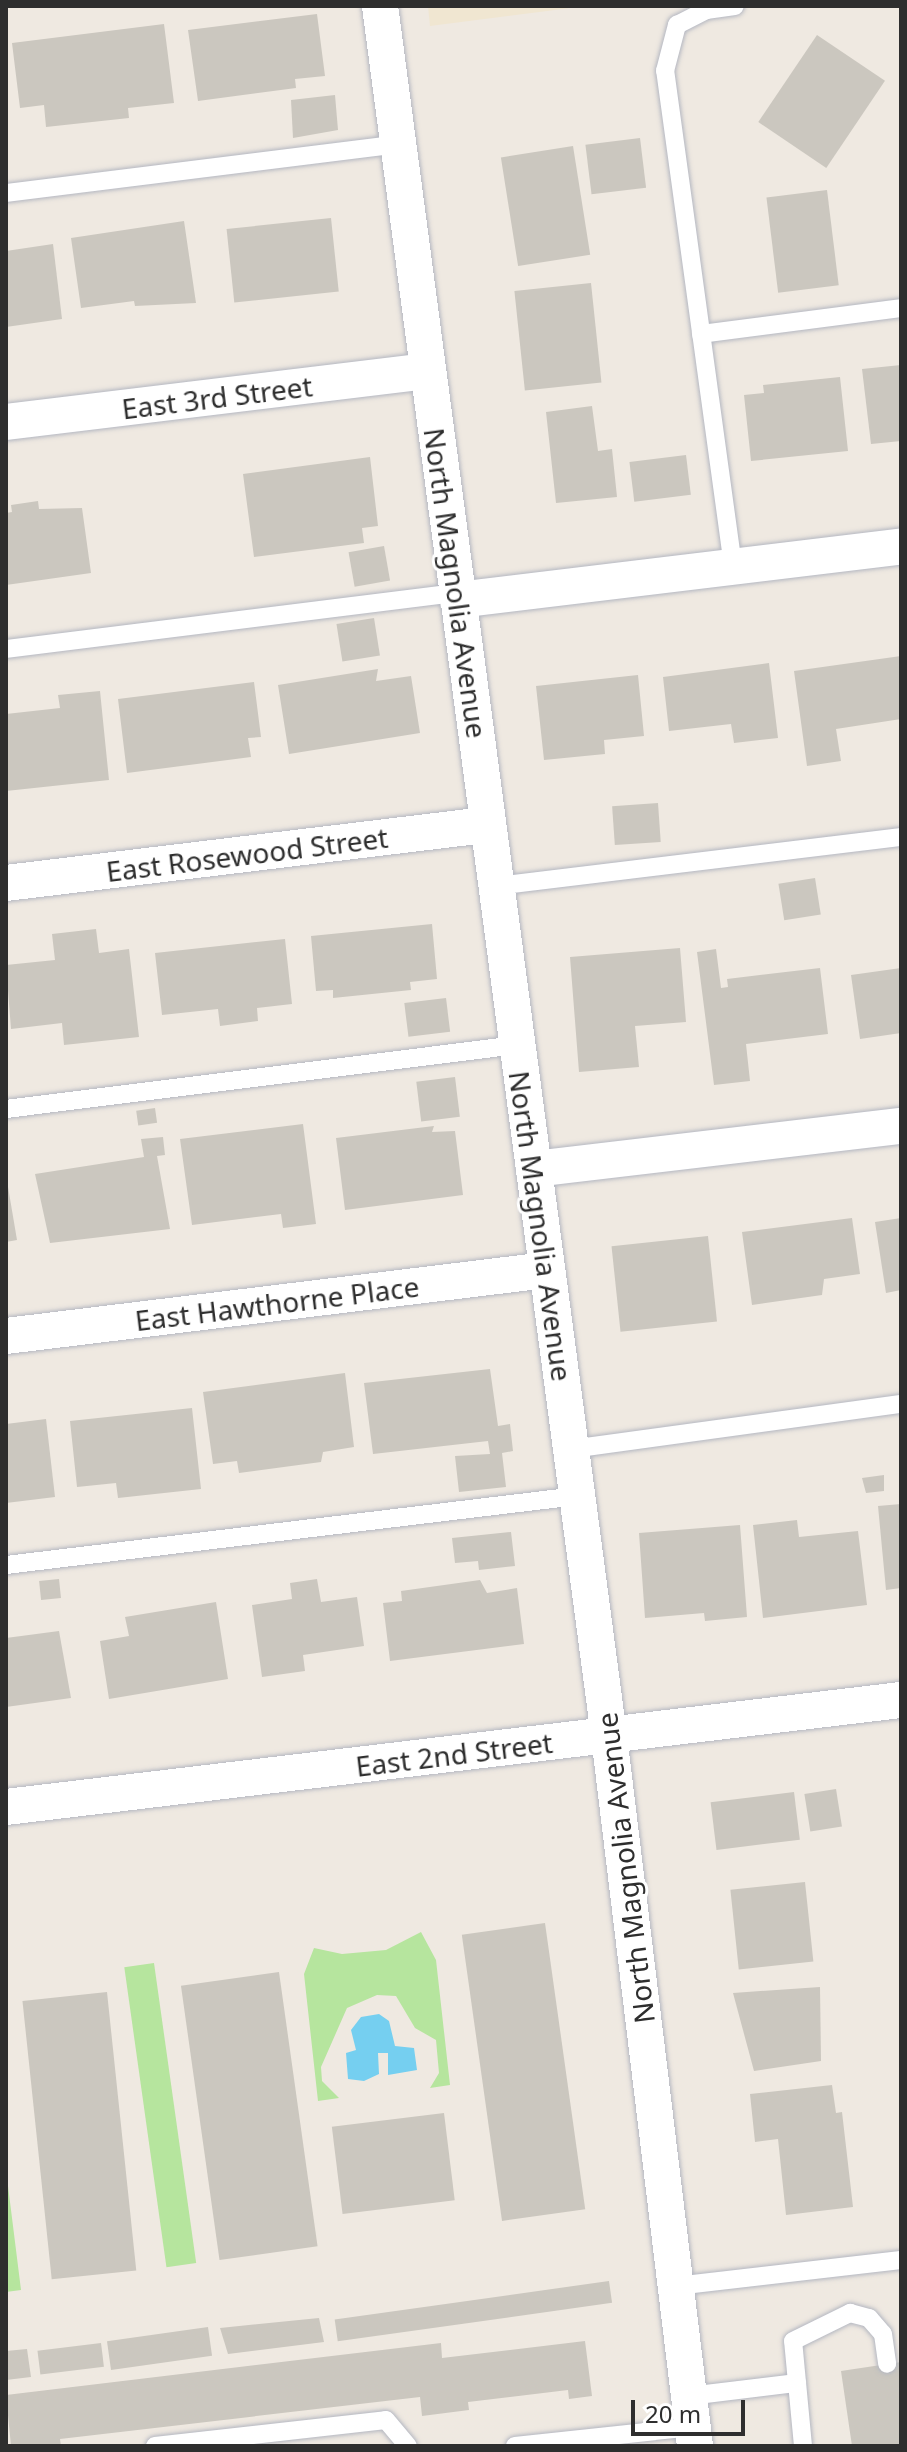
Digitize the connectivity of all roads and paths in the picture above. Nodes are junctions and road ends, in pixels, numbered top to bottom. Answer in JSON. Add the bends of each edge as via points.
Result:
{"nodes":[{"id":1,"x":380,"y":6,"type":"edge"},
{"id":2,"x":735,"y":6,"type":"edge"},
{"id":3,"x":398,"y":144,"type":"junction"},
{"id":4,"x":6,"y":193,"type":"edge"},
{"id":5,"x":901,"y":308,"type":"edge"},
{"id":6,"x":701,"y":334,"type":"junction"},
{"id":7,"x":427,"y":371,"type":"junction"},
{"id":8,"x":6,"y":422,"type":"edge"},
{"id":9,"x":901,"y":546,"type":"edge"},
{"id":10,"x":733,"y":566,"type":"junction"},
{"id":11,"x":457,"y":596,"type":"junction"},
{"id":12,"x":6,"y":649,"type":"edge"},
{"id":13,"x":488,"y":825,"type":"junction"},
{"id":14,"x":901,"y":837,"type":"edge"},
{"id":15,"x":6,"y":883,"type":"edge"},
{"id":16,"x":496,"y":886,"type":"junction"},
{"id":17,"x":517,"y":1045,"type":"junction"},
{"id":18,"x":6,"y":1109,"type":"edge"},
{"id":19,"x":901,"y":1126,"type":"edge"},
{"id":20,"x":534,"y":1169,"type":"junction"},
{"id":21,"x":547,"y":1270,"type":"junction"},
{"id":22,"x":6,"y":1336,"type":"edge"},
{"id":23,"x":901,"y":1404,"type":"edge"},
{"id":24,"x":571,"y":1449,"type":"junction"},
{"id":25,"x":577,"y":1496,"type":"junction"},
{"id":26,"x":6,"y":1565,"type":"edge"},
{"id":27,"x":901,"y":1700,"type":"edge"},
{"id":28,"x":609,"y":1736,"type":"junction"},
{"id":29,"x":6,"y":1807,"type":"edge"},
{"id":30,"x":901,"y":2260,"type":"edge"},
{"id":31,"x":676,"y":2286,"type":"junction"},
{"id":32,"x":887,"y":2364,"type":"dead end"},
{"id":33,"x":797,"y":2383,"type":"junction"},
{"id":34,"x":693,"y":2423,"type":"edge"},
{"id":35,"x":155,"y":2446,"type":"edge"},
{"id":36,"x":408,"y":2446,"type":"edge"},
{"id":37,"x":515,"y":2446,"type":"edge"},
{"id":38,"x":803,"y":2446,"type":"edge"}],
"edges":[{"from":1,"to":3,"type":"street","name":"North Magnolia Avenue"},
{"from":2,"to":6,"type":"lane","via":[[706,10],[677,25],[665,71]]},
{"from":3,"to":4,"type":"lane"},
{"from":3,"to":7,"type":"street","name":"North Magnolia Avenue"},
{"from":5,"to":6,"type":"lane"},
{"from":6,"to":10,"type":"lane"},
{"from":7,"to":8,"type":"street","name":"East 3rd Street"},
{"from":7,"to":11,"type":"street","name":"North Magnolia Avenue"},
{"from":9,"to":10,"type":"street"},
{"from":10,"to":11,"type":"street"},
{"from":11,"to":12,"type":"lane"},
{"from":11,"to":13,"type":"street","name":"North Magnolia Avenue"},
{"from":13,"to":15,"type":"street","name":"East Rosewood Street"},
{"from":13,"to":16,"type":"street","name":"North Magnolia Avenue"},
{"from":14,"to":16,"type":"lane"},
{"from":16,"to":17,"type":"street","name":"North Magnolia Avenue"},
{"from":17,"to":18,"type":"lane"},
{"from":17,"to":20,"type":"street","name":"North Magnolia Avenue"},
{"from":19,"to":20,"type":"street"},
{"from":20,"to":21,"type":"street","name":"North Magnolia Avenue"},
{"from":21,"to":22,"type":"street","name":"East Hawthorne Place"},
{"from":21,"to":24,"type":"street","name":"North Magnolia Avenue"},
{"from":23,"to":24,"type":"lane"},
{"from":24,"to":25,"type":"street","name":"North Magnolia Avenue"},
{"from":25,"to":26,"type":"lane"},
{"from":25,"to":28,"type":"street","name":"North Magnolia Avenue"},
{"from":27,"to":28,"type":"street","name":"East 2nd Street"},
{"from":28,"to":29,"type":"street","name":"East 2nd Street"},
{"from":28,"to":31,"type":"street","name":"North Magnolia Avenue"},
{"from":30,"to":31,"type":"lane"},
{"from":31,"to":34,"type":"street","name":"North Magnolia Avenue"},
{"from":32,"to":33,"type":"lane","via":[[883,2334],[869,2318],[850,2313],[793,2341]]},
{"from":33,"to":34,"type":"lane"},
{"from":33,"to":38,"type":"lane"},
{"from":34,"to":37,"type":"lane"},
{"from":35,"to":36,"type":"lane","via":[[386,2420]]}]}
